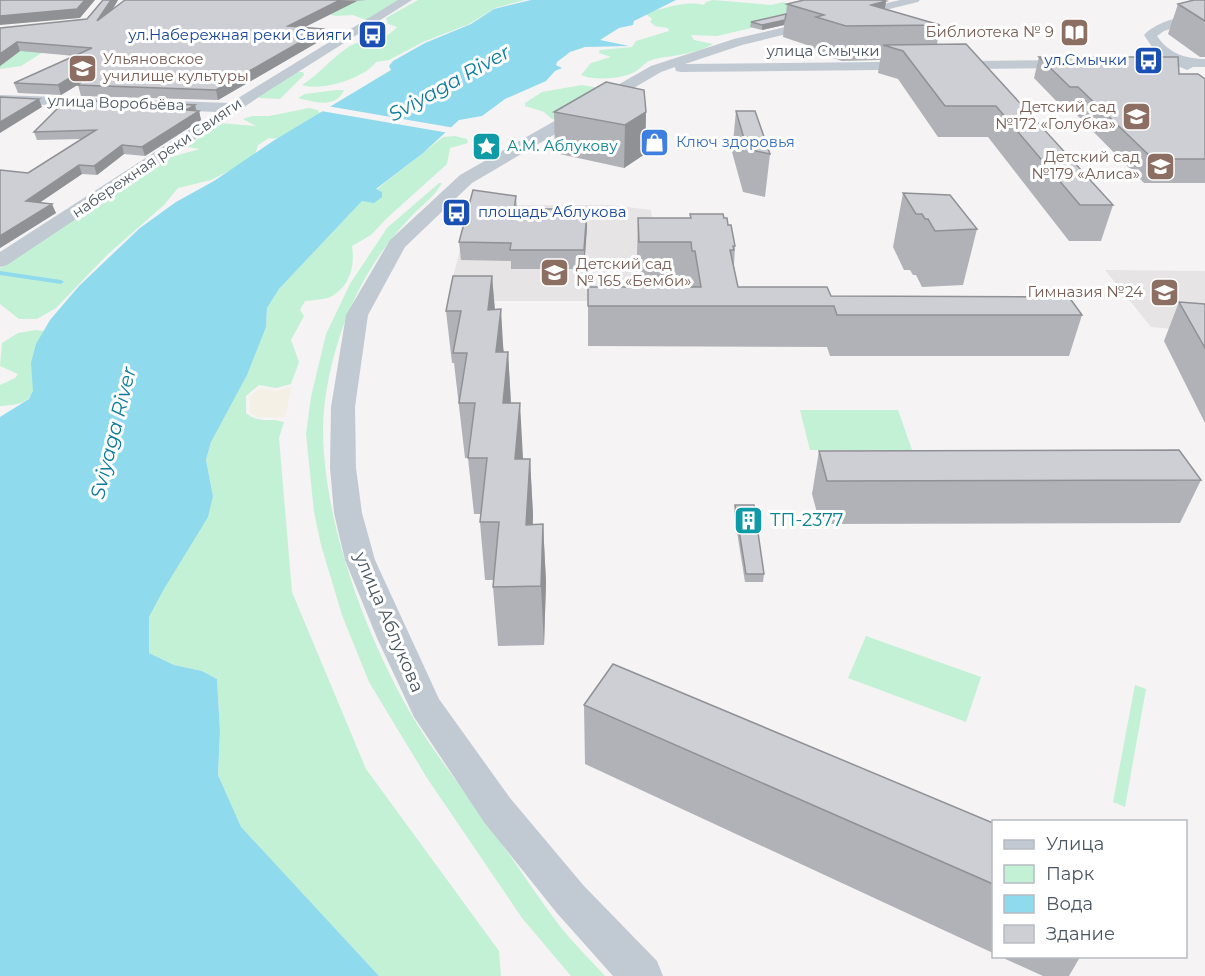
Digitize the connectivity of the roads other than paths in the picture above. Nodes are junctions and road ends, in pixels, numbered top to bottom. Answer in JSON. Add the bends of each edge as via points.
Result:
{"nodes":[{"id":1,"x":406,"y":0,"type":"edge"},
{"id":2,"x":914,"y":0,"type":"edge"},
{"id":3,"x":1205,"y":14,"type":"edge"},
{"id":4,"x":1205,"y":63,"type":"edge"},
{"id":5,"x":1085,"y":64,"type":"edge"},
{"id":6,"x":1127,"y":64,"type":"edge"},
{"id":7,"x":1184,"y":64,"type":"junction"},
{"id":8,"x":656,"y":69,"type":"junction"},
{"id":9,"x":1205,"y":79,"type":"edge"},
{"id":10,"x":0,"y":99,"type":"edge"},
{"id":11,"x":232,"y":108,"type":"junction"},
{"id":12,"x":0,"y":261,"type":"edge"},
{"id":13,"x":642,"y":976,"type":"edge"}],
"edges":[{"from":1,"to":11,"type":"street","name":"набережная реки Свияги"},
{"from":2,"to":8,"type":"street","name":"улица Аблукова","via":[[738,42]]},
{"from":3,"to":7,"type":"street","via":[[1160,27],[1150,35]]},
{"from":4,"to":7,"type":"street"},
{"from":5,"to":8,"type":"street","name":"улица Смычки"},
{"from":6,"to":7,"type":"street"},
{"from":7,"to":9,"type":"street"},
{"from":8,"to":13,"type":"street","name":"улица Аблукова","via":[[466,178],[410,230],[385,264],[357,315],[343,407],[348,513],[360,560],[426,707],[522,842]]},
{"from":10,"to":11,"type":"street","name":"улица Воробьёва"},
{"from":11,"to":12,"type":"street","name":"набережная реки Свияги"}]}
